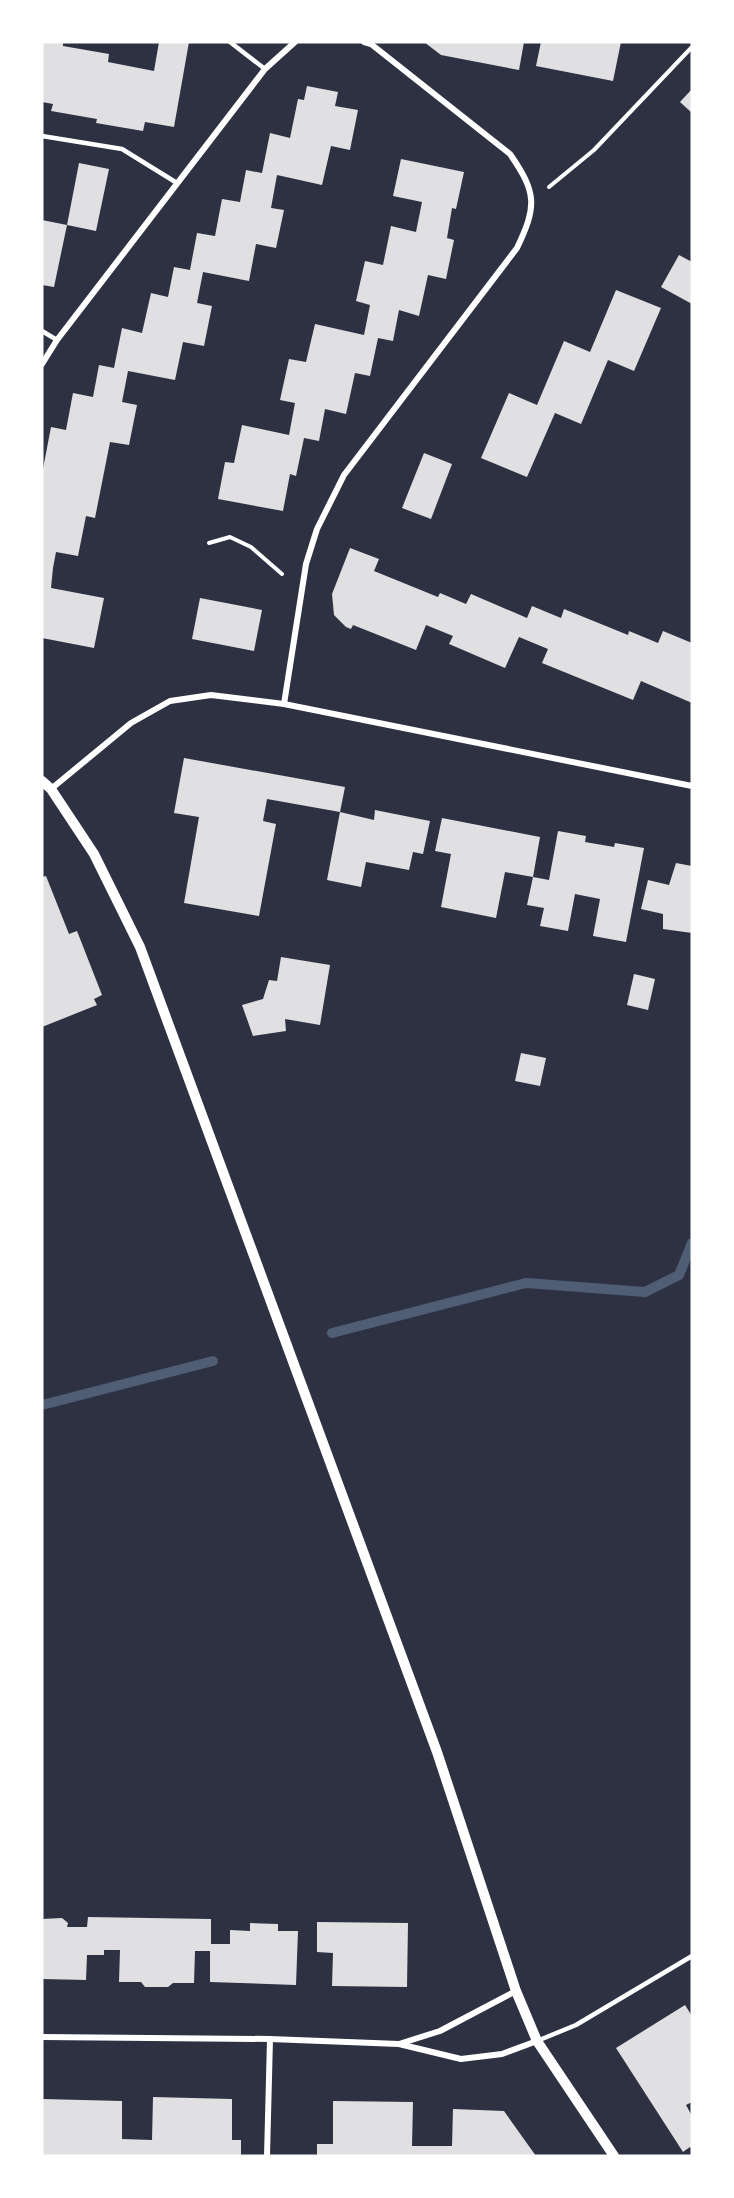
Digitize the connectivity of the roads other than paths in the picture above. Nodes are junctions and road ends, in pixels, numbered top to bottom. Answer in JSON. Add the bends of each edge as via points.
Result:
{"nodes":[{"id":1,"x":230,"y":42,"type":"edge"},
{"id":2,"x":295,"y":42,"type":"edge"},
{"id":3,"x":364,"y":42,"type":"edge"},
{"id":4,"x":265,"y":69,"type":"junction"},
{"id":5,"x":42,"y":136,"type":"edge"},
{"id":6,"x":177,"y":183,"type":"junction"},
{"id":7,"x":42,"y":331,"type":"edge"},
{"id":8,"x":57,"y":340,"type":"junction"},
{"id":9,"x":42,"y":364,"type":"edge"},
{"id":10,"x":284,"y":704,"type":"junction"},
{"id":11,"x":42,"y":781,"type":"edge"},
{"id":12,"x":692,"y":786,"type":"edge"},
{"id":13,"x":51,"y":789,"type":"junction"},
{"id":14,"x":692,"y":1956,"type":"edge"},
{"id":15,"x":516,"y":1991,"type":"junction"},
{"id":16,"x":42,"y":2037,"type":"edge"},
{"id":17,"x":270,"y":2039,"type":"junction"},
{"id":18,"x":537,"y":2041,"type":"junction"},
{"id":19,"x":399,"y":2044,"type":"junction"},
{"id":20,"x":267,"y":2156,"type":"edge"},
{"id":21,"x":614,"y":2156,"type":"edge"}],
"edges":[{"from":1,"to":4,"type":"lane"},
{"from":2,"to":4,"type":"street"},
{"from":3,"to":10,"type":"street","via":[[510,154],[524,174],[533,200],[529,222],[517,248],[344,475],[317,529],[306,564]]},
{"from":4,"to":6,"type":"street"},
{"from":5,"to":6,"type":"lane","via":[[122,149]]},
{"from":6,"to":8,"type":"street"},
{"from":7,"to":8,"type":"lane"},
{"from":8,"to":9,"type":"street"},
{"from":10,"to":12,"type":"street"},
{"from":10,"to":13,"type":"street","via":[[211,696],[170,701],[131,723]]},
{"from":11,"to":13,"type":"street"},
{"from":13,"to":15,"type":"street","via":[[94,854],[140,947],[437,1752]]},
{"from":14,"to":18,"type":"lane","via":[[576,2025]]},
{"from":15,"to":18,"type":"street"},
{"from":15,"to":19,"type":"street","via":[[440,2031]]},
{"from":16,"to":17,"type":"street"},
{"from":17,"to":19,"type":"street"},
{"from":17,"to":20,"type":"street"},
{"from":18,"to":19,"type":"street","via":[[502,2054],[461,2059]]},
{"from":18,"to":21,"type":"street"}]}
